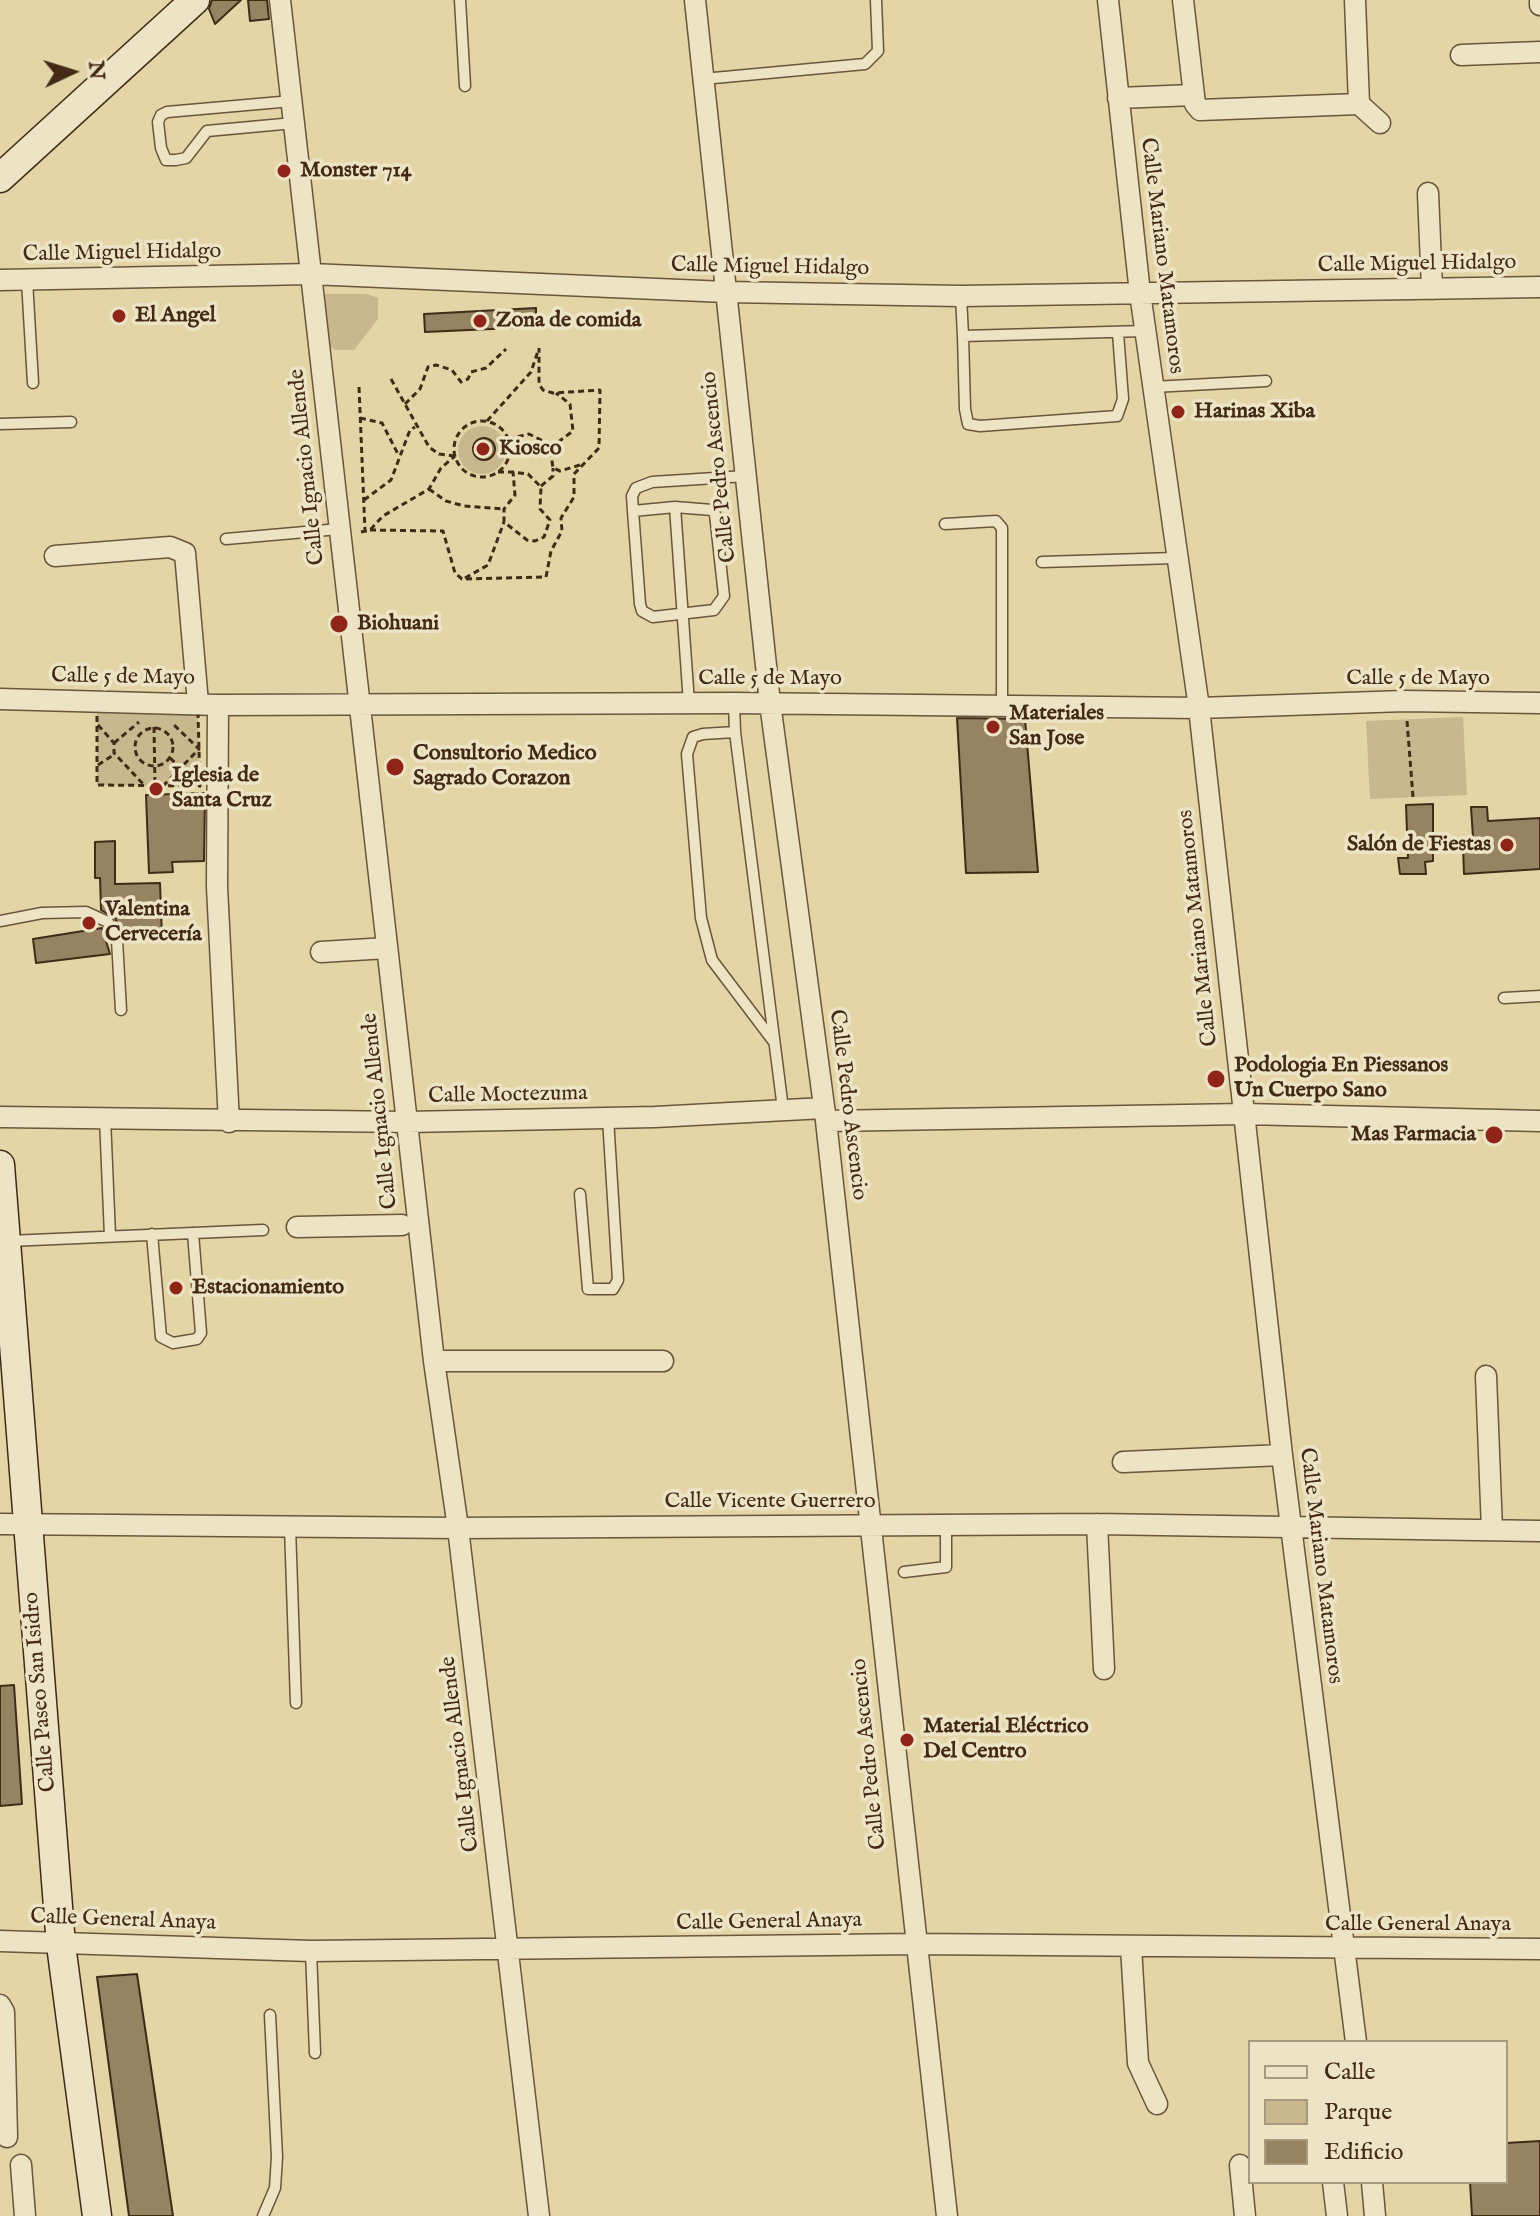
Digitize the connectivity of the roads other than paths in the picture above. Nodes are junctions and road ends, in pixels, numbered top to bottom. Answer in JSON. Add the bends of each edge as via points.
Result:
{"nodes":[{"id":1,"x":195,"y":0,"type":"edge"},
{"id":2,"x":280,"y":0,"type":"edge"},
{"id":3,"x":460,"y":0,"type":"edge"},
{"id":4,"x":695,"y":0,"type":"edge"},
{"id":5,"x":876,"y":0,"type":"edge"},
{"id":6,"x":1108,"y":0,"type":"edge"},
{"id":7,"x":1183,"y":0,"type":"edge"},
{"id":8,"x":1355,"y":0,"type":"edge"},
{"id":9,"x":1540,"y":52,"type":"edge"},
{"id":10,"x":1461,"y":55,"type":"dead end"},
{"id":11,"x":703,"y":79,"type":"junction"},
{"id":12,"x":465,"y":86,"type":"dead end"},
{"id":13,"x":1118,"y":98,"type":"junction"},
{"id":14,"x":292,"y":101,"type":"junction"},
{"id":15,"x":1197,"y":103,"type":"junction"},
{"id":16,"x":1359,"y":104,"type":"junction"},
{"id":17,"x":294,"y":123,"type":"junction"},
{"id":18,"x":1380,"y":123,"type":"dead end"},
{"id":19,"x":0,"y":178,"type":"edge"},
{"id":20,"x":1428,"y":193,"type":"dead end"},
{"id":21,"x":311,"y":274,"type":"junction"},
{"id":22,"x":0,"y":280,"type":"edge"},
{"id":23,"x":27,"y":280,"type":"junction"},
{"id":24,"x":1540,"y":287,"type":"edge"},
{"id":25,"x":1432,"y":289,"type":"junction"},
{"id":26,"x":726,"y":292,"type":"junction"},
{"id":27,"x":1140,"y":293,"type":"junction"},
{"id":28,"x":961,"y":296,"type":"junction"},
{"id":29,"x":1145,"y":331,"type":"junction"},
{"id":30,"x":1118,"y":333,"type":"junction"},
{"id":31,"x":963,"y":336,"type":"junction"},
{"id":32,"x":1266,"y":381,"type":"dead end"},
{"id":33,"x":33,"y":383,"type":"dead end"},
{"id":34,"x":1153,"y":387,"type":"junction"},
{"id":35,"x":71,"y":422,"type":"dead end"},
{"id":36,"x":0,"y":424,"type":"edge"},
{"id":37,"x":746,"y":476,"type":"junction"},
{"id":38,"x":675,"y":507,"type":"junction"},
{"id":39,"x":633,"y":511,"type":"junction"},
{"id":40,"x":945,"y":524,"type":"dead end"},
{"id":41,"x":339,"y":529,"type":"junction"},
{"id":42,"x":226,"y":539,"type":"dead end"},
{"id":43,"x":55,"y":556,"type":"dead end"},
{"id":44,"x":1175,"y":558,"type":"junction"},
{"id":45,"x":1042,"y":562,"type":"dead end"},
{"id":46,"x":681,"y":613,"type":"junction"},
{"id":47,"x":0,"y":699,"type":"edge"},
{"id":48,"x":689,"y":703,"type":"junction"},
{"id":49,"x":734,"y":703,"type":"junction"},
{"id":50,"x":770,"y":703,"type":"junction"},
{"id":51,"x":1540,"y":703,"type":"edge"},
{"id":52,"x":208,"y":704,"type":"junction"},
{"id":53,"x":1002,"y":704,"type":"junction"},
{"id":54,"x":359,"y":705,"type":"junction"},
{"id":55,"x":1199,"y":708,"type":"junction"},
{"id":56,"x":735,"y":732,"type":"junction"},
{"id":57,"x":0,"y":921,"type":"edge"},
{"id":58,"x":387,"y":948,"type":"junction"},
{"id":59,"x":321,"y":952,"type":"dead end"},
{"id":60,"x":1540,"y":996,"type":"edge"},
{"id":61,"x":1504,"y":998,"type":"dead end"},
{"id":62,"x":121,"y":1010,"type":"dead end"},
{"id":63,"x":774,"y":1042,"type":"junction"},
{"id":64,"x":783,"y":1109,"type":"junction"},
{"id":65,"x":1244,"y":1114,"type":"junction"},
{"id":66,"x":825,"y":1115,"type":"junction"},
{"id":67,"x":0,"y":1117,"type":"edge"},
{"id":68,"x":105,"y":1118,"type":"junction"},
{"id":69,"x":608,"y":1118,"type":"junction"},
{"id":70,"x":1540,"y":1121,"type":"edge"},
{"id":71,"x":229,"y":1122,"type":"junction"},
{"id":72,"x":407,"y":1122,"type":"junction"},
{"id":73,"x":0,"y":1165,"type":"edge"},
{"id":74,"x":580,"y":1194,"type":"dead end"},
{"id":75,"x":410,"y":1225,"type":"junction"},
{"id":76,"x":297,"y":1227,"type":"dead end"},
{"id":77,"x":263,"y":1230,"type":"dead end"},
{"id":78,"x":193,"y":1233,"type":"junction"},
{"id":79,"x":152,"y":1234,"type":"junction"},
{"id":80,"x":110,"y":1236,"type":"junction"},
{"id":81,"x":7,"y":1241,"type":"junction"},
{"id":82,"x":434,"y":1361,"type":"junction"},
{"id":83,"x":663,"y":1361,"type":"dead end"},
{"id":84,"x":1486,"y":1376,"type":"dead end"},
{"id":85,"x":1282,"y":1455,"type":"junction"},
{"id":86,"x":1123,"y":1462,"type":"dead end"},
{"id":87,"x":14,"y":1524,"type":"edge"},
{"id":88,"x":1097,"y":1524,"type":"junction"},
{"id":89,"x":869,"y":1525,"type":"junction"},
{"id":90,"x":946,"y":1525,"type":"junction"},
{"id":91,"x":290,"y":1527,"type":"junction"},
{"id":92,"x":1291,"y":1527,"type":"junction"},
{"id":93,"x":458,"y":1528,"type":"junction"},
{"id":94,"x":1492,"y":1530,"type":"junction"},
{"id":95,"x":1540,"y":1531,"type":"edge"},
{"id":96,"x":904,"y":1572,"type":"dead end"},
{"id":97,"x":1104,"y":1669,"type":"dead end"},
{"id":98,"x":296,"y":1703,"type":"dead end"},
{"id":99,"x":0,"y":1941,"type":"edge"},
{"id":100,"x":915,"y":1944,"type":"junction"},
{"id":101,"x":61,"y":1945,"type":"junction"},
{"id":102,"x":1131,"y":1947,"type":"junction"},
{"id":103,"x":1345,"y":1949,"type":"junction"},
{"id":104,"x":1540,"y":1949,"type":"edge"},
{"id":105,"x":311,"y":1951,"type":"junction"},
{"id":106,"x":509,"y":1952,"type":"junction"},
{"id":107,"x":0,"y":2005,"type":"edge"},
{"id":108,"x":270,"y":2015,"type":"dead end"},
{"id":109,"x":1356,"y":2040,"type":"edge"},
{"id":110,"x":315,"y":2053,"type":"dead end"},
{"id":111,"x":1157,"y":2104,"type":"dead end"},
{"id":112,"x":7,"y":2137,"type":"dead end"},
{"id":113,"x":21,"y":2165,"type":"dead end"},
{"id":114,"x":1240,"y":2165,"type":"dead end"},
{"id":115,"x":1333,"y":2184,"type":"edge"},
{"id":116,"x":1372,"y":2184,"type":"edge"},
{"id":117,"x":25,"y":2216,"type":"edge"},
{"id":118,"x":97,"y":2216,"type":"edge"},
{"id":119,"x":263,"y":2216,"type":"edge"},
{"id":120,"x":539,"y":2216,"type":"edge"},
{"id":121,"x":947,"y":2216,"type":"edge"},
{"id":122,"x":1245,"y":2216,"type":"edge"},
{"id":123,"x":1337,"y":2216,"type":"edge"},
{"id":124,"x":1375,"y":2216,"type":"edge"}],
"edges":[{"from":1,"to":19,"type":"main road"},
{"from":2,"to":14,"type":"street","name":"Calle Ignacio Allende"},
{"from":3,"to":12,"type":"lane"},
{"from":4,"to":11,"type":"street","name":"Calle Pedro Ascencio"},
{"from":5,"to":11,"type":"lane","via":[[878,51],[865,64]]},
{"from":6,"to":13,"type":"street","name":"Calle Mariano Matamoros"},
{"from":7,"to":15,"type":"street"},
{"from":8,"to":16,"type":"street"},
{"from":9,"to":10,"type":"street"},
{"from":11,"to":26,"type":"street","name":"Calle Pedro Ascencio"},
{"from":13,"to":15,"type":"street"},
{"from":13,"to":27,"type":"street","name":"Calle Mariano Matamoros"},
{"from":14,"to":17,"type":"street","name":"Calle Ignacio Allende"},
{"from":14,"to":17,"type":"lane","via":[[167,112],[158,122],[166,160],[186,158],[207,131]]},
{"from":15,"to":16,"type":"street"},
{"from":16,"to":18,"type":"street"},
{"from":17,"to":21,"type":"street","name":"Calle Ignacio Allende"},
{"from":20,"to":25,"type":"street"},
{"from":21,"to":23,"type":"street","name":"Calle Miguel Hidalgo"},
{"from":21,"to":26,"type":"street","name":"Calle Miguel Hidalgo"},
{"from":21,"to":41,"type":"street","name":"Calle Ignacio Allende"},
{"from":22,"to":23,"type":"street","name":"Calle Miguel Hidalgo"},
{"from":23,"to":33,"type":"lane"},
{"from":24,"to":25,"type":"street","name":"Calle Miguel Hidalgo"},
{"from":25,"to":27,"type":"street","name":"Calle Miguel Hidalgo"},
{"from":26,"to":28,"type":"street","name":"Calle Miguel Hidalgo"},
{"from":26,"to":37,"type":"street","name":"Calle Pedro Ascencio"},
{"from":27,"to":28,"type":"street","name":"Calle Miguel Hidalgo"},
{"from":27,"to":29,"type":"street","name":"Calle Mariano Matamoros"},
{"from":28,"to":31,"type":"lane"},
{"from":29,"to":30,"type":"lane"},
{"from":29,"to":34,"type":"street","name":"Calle Mariano Matamoros"},
{"from":30,"to":31,"type":"lane"},
{"from":30,"to":31,"type":"lane","via":[[1123,399],[1117,416],[980,426],[968,424],[966,417]]},
{"from":32,"to":34,"type":"lane"},
{"from":34,"to":44,"type":"street","name":"Calle Mariano Matamoros"},
{"from":35,"to":36,"type":"lane"},
{"from":37,"to":39,"type":"lane","via":[[643,485],[632,496]]},
{"from":37,"to":50,"type":"street","name":"Calle Pedro Ascencio"},
{"from":38,"to":39,"type":"lane"},
{"from":38,"to":46,"type":"lane"},
{"from":38,"to":46,"type":"lane","via":[[702,507],[715,514],[724,596],[714,610]]},
{"from":39,"to":46,"type":"lane","via":[[642,611],[653,617]]},
{"from":40,"to":53,"type":"lane","via":[[996,521],[1002,528]]},
{"from":41,"to":42,"type":"lane"},
{"from":41,"to":54,"type":"street","name":"Calle Ignacio Allende"},
{"from":43,"to":52,"type":"street","via":[[170,547],[185,553]]},
{"from":44,"to":45,"type":"lane"},
{"from":44,"to":55,"type":"street","name":"Calle Mariano Matamoros"},
{"from":46,"to":48,"type":"lane"},
{"from":47,"to":52,"type":"street","name":"Calle 5 de Mayo"},
{"from":48,"to":49,"type":"street","name":"Calle 5 de Mayo"},
{"from":48,"to":54,"type":"street","name":"Calle 5 de Mayo"},
{"from":49,"to":50,"type":"street","name":"Calle 5 de Mayo"},
{"from":49,"to":56,"type":"lane"},
{"from":50,"to":53,"type":"street","name":"Calle 5 de Mayo"},
{"from":50,"to":66,"type":"street","name":"Calle Pedro Ascencio"},
{"from":51,"to":55,"type":"street","name":"Calle 5 de Mayo"},
{"from":52,"to":54,"type":"street","name":"Calle 5 de Mayo"},
{"from":52,"to":71,"type":"street"},
{"from":53,"to":55,"type":"street","name":"Calle 5 de Mayo"},
{"from":54,"to":58,"type":"street","name":"Calle Ignacio Allende"},
{"from":55,"to":65,"type":"street","name":"Calle Mariano Matamoros"},
{"from":56,"to":63,"type":"lane"},
{"from":56,"to":63,"type":"lane","via":[[703,734],[688,744],[701,918],[712,960]]},
{"from":57,"to":62,"type":"lane","via":[[86,912],[108,922],[117,940]]},
{"from":58,"to":59,"type":"street"},
{"from":58,"to":72,"type":"street","name":"Calle Ignacio Allende"},
{"from":60,"to":61,"type":"lane"},
{"from":63,"to":64,"type":"lane"},
{"from":64,"to":66,"type":"street","name":"Calle Moctezuma"},
{"from":64,"to":69,"type":"street","name":"Calle Moctezuma"},
{"from":65,"to":66,"type":"street","name":"Calle Moctezuma"},
{"from":65,"to":70,"type":"street","name":"Calle Moctezuma"},
{"from":65,"to":85,"type":"street","name":"Calle Mariano Matamoros"},
{"from":66,"to":89,"type":"street","name":"Calle Pedro Ascencio"},
{"from":67,"to":68,"type":"street","name":"Calle Moctezuma"},
{"from":68,"to":71,"type":"street","name":"Calle Moctezuma"},
{"from":68,"to":80,"type":"lane"},
{"from":69,"to":72,"type":"street","name":"Calle Moctezuma"},
{"from":69,"to":74,"type":"lane","via":[[618,1280],[613,1289],[588,1289]]},
{"from":71,"to":72,"type":"street","name":"Calle Moctezuma"},
{"from":72,"to":75,"type":"street","name":"Calle Ignacio Allende"},
{"from":73,"to":81,"type":"main road","name":"Calle Paseo San Isidro"},
{"from":75,"to":76,"type":"street"},
{"from":75,"to":82,"type":"street","name":"Calle Ignacio Allende"},
{"from":77,"to":78,"type":"lane"},
{"from":78,"to":79,"type":"lane"},
{"from":78,"to":79,"type":"lane","via":[[201,1333],[197,1339],[173,1343],[161,1337]]},
{"from":79,"to":80,"type":"lane"},
{"from":80,"to":81,"type":"lane"},
{"from":81,"to":87,"type":"main road","name":"Calle Paseo San Isidro"},
{"from":82,"to":83,"type":"street"},
{"from":82,"to":93,"type":"street","name":"Calle Ignacio Allende"},
{"from":84,"to":94,"type":"street"},
{"from":85,"to":86,"type":"street"},
{"from":85,"to":92,"type":"street","name":"Calle Mariano Matamoros"},
{"from":87,"to":91,"type":"street","name":"Calle Vicente Guerrero"},
{"from":87,"to":101,"type":"main road","name":"Calle Paseo San Isidro"},
{"from":88,"to":90,"type":"street","name":"Calle Vicente Guerrero"},
{"from":88,"to":92,"type":"street","name":"Calle Vicente Guerrero"},
{"from":88,"to":97,"type":"street"},
{"from":89,"to":90,"type":"street","name":"Calle Vicente Guerrero"},
{"from":89,"to":93,"type":"street","name":"Calle Vicente Guerrero"},
{"from":89,"to":100,"type":"street","name":"Calle Pedro Ascencio"},
{"from":90,"to":96,"type":"lane","via":[[946,1567]]},
{"from":91,"to":93,"type":"street","name":"Calle Vicente Guerrero"},
{"from":91,"to":98,"type":"lane"},
{"from":92,"to":94,"type":"street","name":"Calle Vicente Guerrero"},
{"from":92,"to":103,"type":"street","name":"Calle Mariano Matamoros"},
{"from":93,"to":106,"type":"street","name":"Calle Ignacio Allende"},
{"from":94,"to":95,"type":"street","name":"Calle Vicente Guerrero"},
{"from":99,"to":101,"type":"street","name":"Calle General Anaya"},
{"from":100,"to":102,"type":"street","name":"Calle General Anaya"},
{"from":100,"to":106,"type":"street","name":"Calle General Anaya"},
{"from":100,"to":121,"type":"street","name":"Calle Pedro Ascencio"},
{"from":101,"to":105,"type":"street","name":"Calle General Anaya"},
{"from":101,"to":118,"type":"main road","name":"Calle Paseo San Isidro"},
{"from":102,"to":103,"type":"street","name":"Calle General Anaya"},
{"from":102,"to":111,"type":"street","via":[[1138,2063]]},
{"from":103,"to":104,"type":"street","name":"Calle General Anaya"},
{"from":103,"to":109,"type":"street","name":"Calle Mariano Matamoros"},
{"from":105,"to":106,"type":"street","name":"Calle General Anaya"},
{"from":105,"to":110,"type":"lane"},
{"from":106,"to":120,"type":"street","name":"Calle Ignacio Allende"},
{"from":107,"to":112,"type":"street"},
{"from":108,"to":119,"type":"lane","via":[[277,2157],[275,2188]]},
{"from":113,"to":117,"type":"street"},
{"from":114,"to":122,"type":"street"},
{"from":115,"to":123,"type":"street"},
{"from":116,"to":124,"type":"street"}]}
